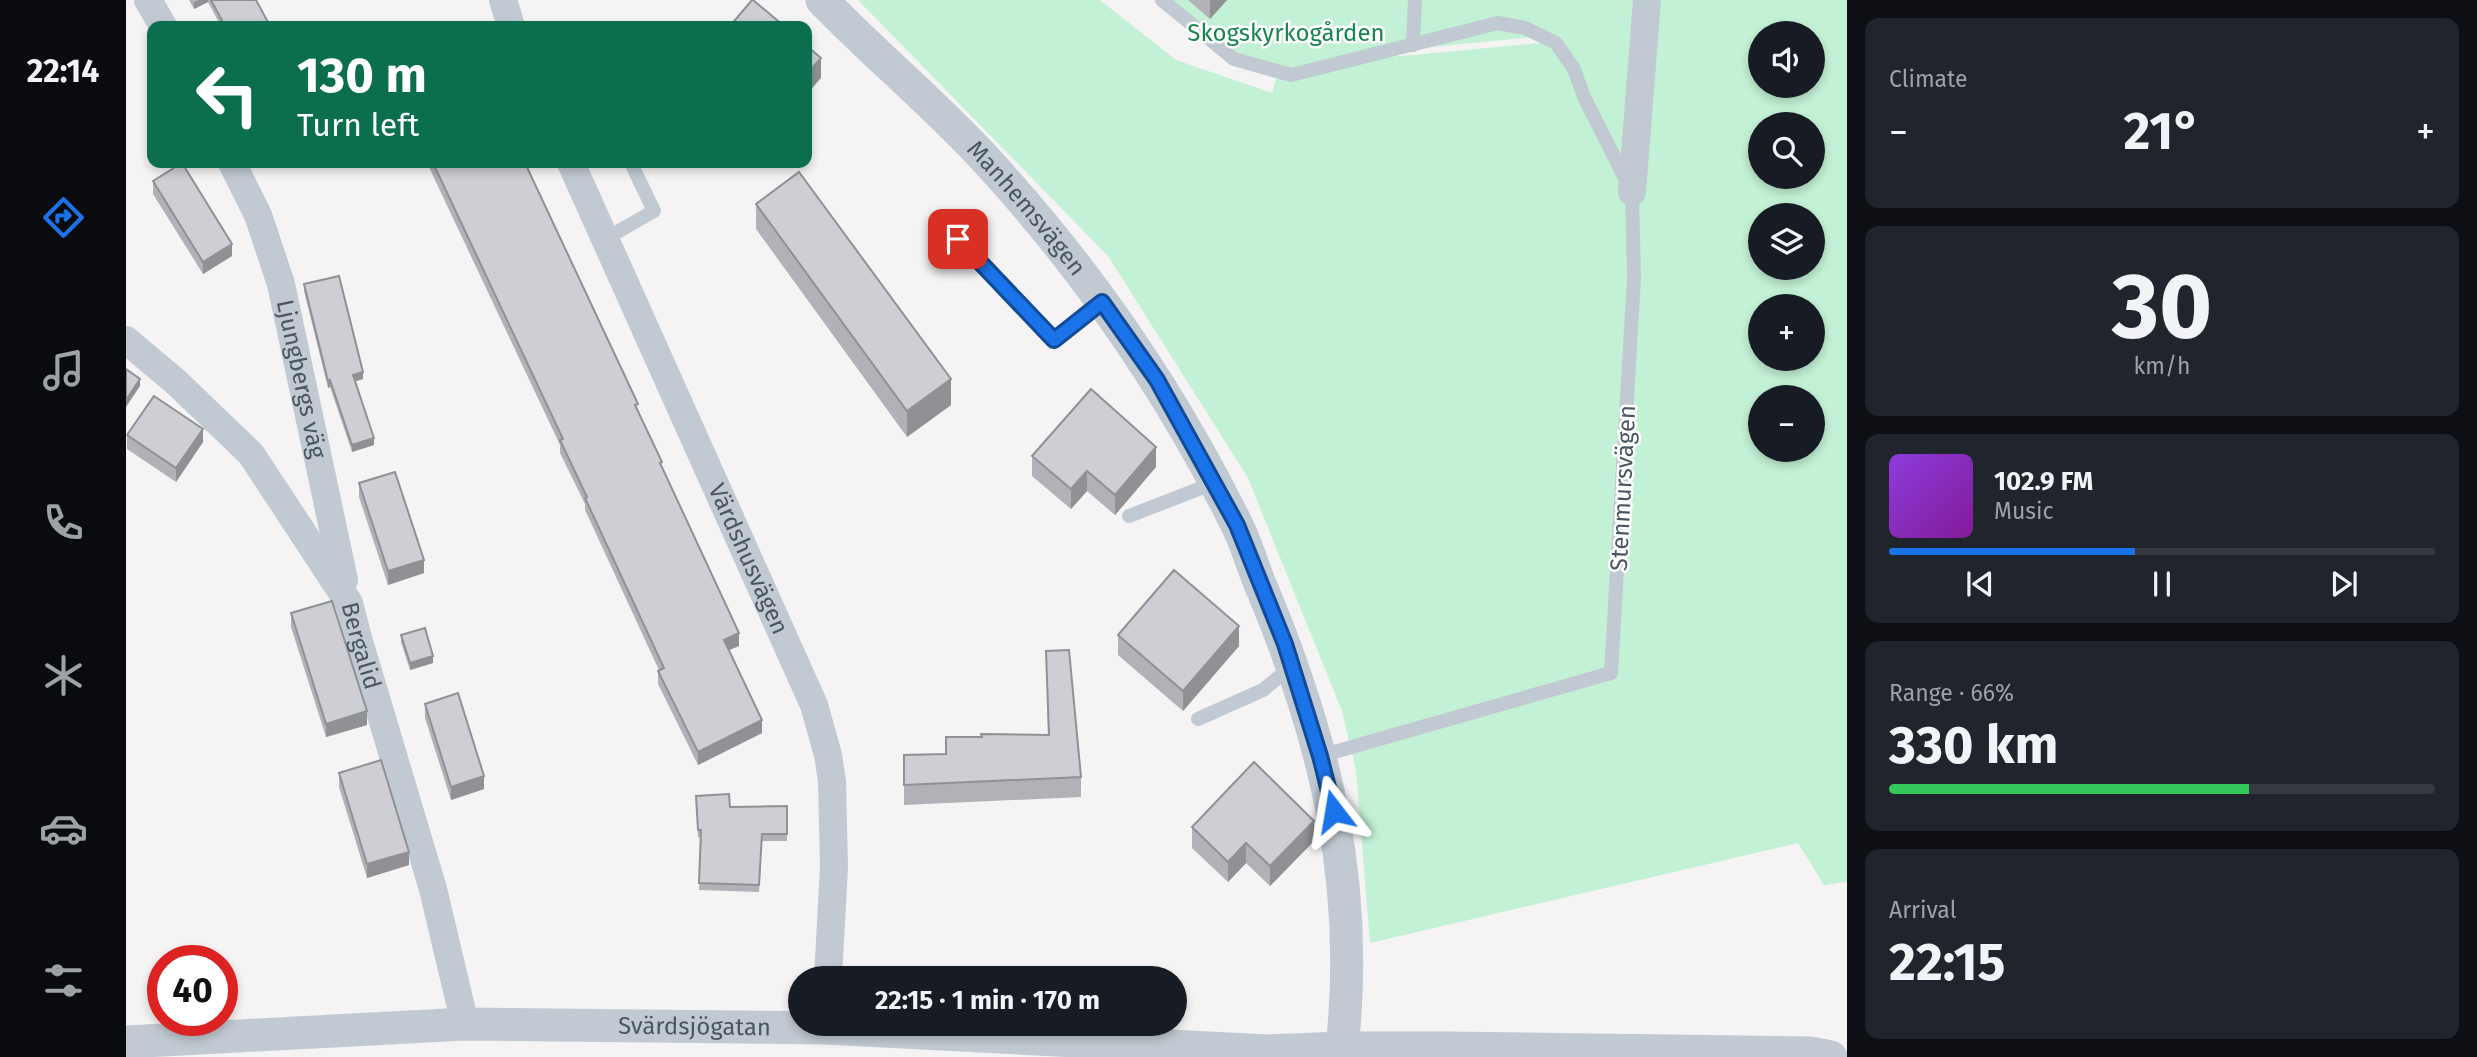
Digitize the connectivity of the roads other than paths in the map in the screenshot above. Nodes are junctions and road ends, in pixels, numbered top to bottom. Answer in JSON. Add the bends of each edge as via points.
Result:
{"nodes":[{"id":1,"x":148,"y":0,"type":"edge"},
{"id":2,"x":503,"y":0,"type":"edge"},
{"id":3,"x":822,"y":0,"type":"edge"},
{"id":4,"x":1162,"y":0,"type":"edge"},
{"id":5,"x":1415,"y":0,"type":"edge"},
{"id":6,"x":1647,"y":0,"type":"edge"},
{"id":7,"x":160,"y":21,"type":"edge"},
{"id":8,"x":509,"y":21,"type":"edge"},
{"id":9,"x":1413,"y":45,"type":"junction"},
{"id":10,"x":234,"y":168,"type":"edge"},
{"id":11,"x":573,"y":168,"type":"edge"},
{"id":12,"x":633,"y":168,"type":"edge"},
{"id":13,"x":1632,"y":192,"type":"junction"},
{"id":14,"x":605,"y":239,"type":"junction"},
{"id":15,"x":958,"y":239,"type":"dead end"},
{"id":16,"x":1102,"y":302,"type":"junction"},
{"id":17,"x":126,"y":340,"type":"edge"},
{"id":18,"x":1214,"y":483,"type":"junction"},
{"id":19,"x":1129,"y":516,"type":"dead end"},
{"id":20,"x":349,"y":603,"type":"junction"},
{"id":21,"x":1292,"y":666,"type":"junction"},
{"id":22,"x":1198,"y":719,"type":"dead end"},
{"id":23,"x":1320,"y":756,"type":"junction"},
{"id":24,"x":829,"y":966,"type":"edge"},
{"id":25,"x":465,"y":1024,"type":"junction"},
{"id":26,"x":788,"y":1026,"type":"edge"},
{"id":27,"x":1006,"y":1036,"type":"edge"},
{"id":28,"x":126,"y":1042,"type":"edge"},
{"id":29,"x":1847,"y":1042,"type":"edge"},
{"id":30,"x":1342,"y":1048,"type":"junction"},
{"id":31,"x":1210,"y":1053,"type":"edge"},
{"id":32,"x":1820,"y":1055,"type":"edge"}],
"edges":[{"from":1,"to":7,"type":"street"},
{"from":2,"to":8,"type":"street"},
{"from":3,"to":16,"type":"street","name":"Manhemsvägen","via":[[989,162]]},
{"from":4,"to":9,"type":"lane","via":[[1234,59],[1291,75]]},
{"from":5,"to":9,"type":"lane"},
{"from":6,"to":13,"type":"street","name":"Stenmursvägen"},
{"from":9,"to":13,"type":"lane","via":[[1498,23],[1525,28],[1556,43],[1574,69]]},
{"from":10,"to":20,"type":"street","name":"Ljungbergs väg","via":[[258,215],[281,284]]},
{"from":11,"to":14,"type":"street","name":"Värdshusvägen"},
{"from":12,"to":14,"type":"lane","via":[[654,211]]},
{"from":13,"to":23,"type":"lane","name":"Stenmursvägen","via":[[1634,278],[1611,673]]},
{"from":14,"to":24,"type":"street","name":"Värdshusvägen","via":[[814,705],[832,781],[834,867]]},
{"from":15,"to":16,"type":"lane","via":[[1054,340]]},
{"from":16,"to":18,"type":"street","name":"Manhemsvägen","via":[[1157,380]]},
{"from":17,"to":20,"type":"street","name":"Bergalid","via":[[251,454]]},
{"from":18,"to":19,"type":"lane"},
{"from":18,"to":21,"type":"street","name":"Manhemsvägen","via":[[1237,525]]},
{"from":20,"to":25,"type":"street","name":"Bergalid","via":[[433,889]]},
{"from":21,"to":22,"type":"lane","via":[[1264,690]]},
{"from":21,"to":23,"type":"street","name":"Manhemsvägen"},
{"from":23,"to":30,"type":"street","name":"Manhemsvägen","via":[[1334,811],[1346,913],[1348,986]]},
{"from":25,"to":26,"type":"street","name":"Svärdsjögatan"},
{"from":25,"to":28,"type":"street","name":"Svärdsjögatan"},
{"from":27,"to":31,"type":"street","name":"Svärdsjögatan"},
{"from":29,"to":32,"type":"street","name":"Svärdsjögatan"},
{"from":30,"to":31,"type":"street","name":"Svärdsjögatan"},
{"from":30,"to":32,"type":"street","name":"Svärdsjögatan"}]}
